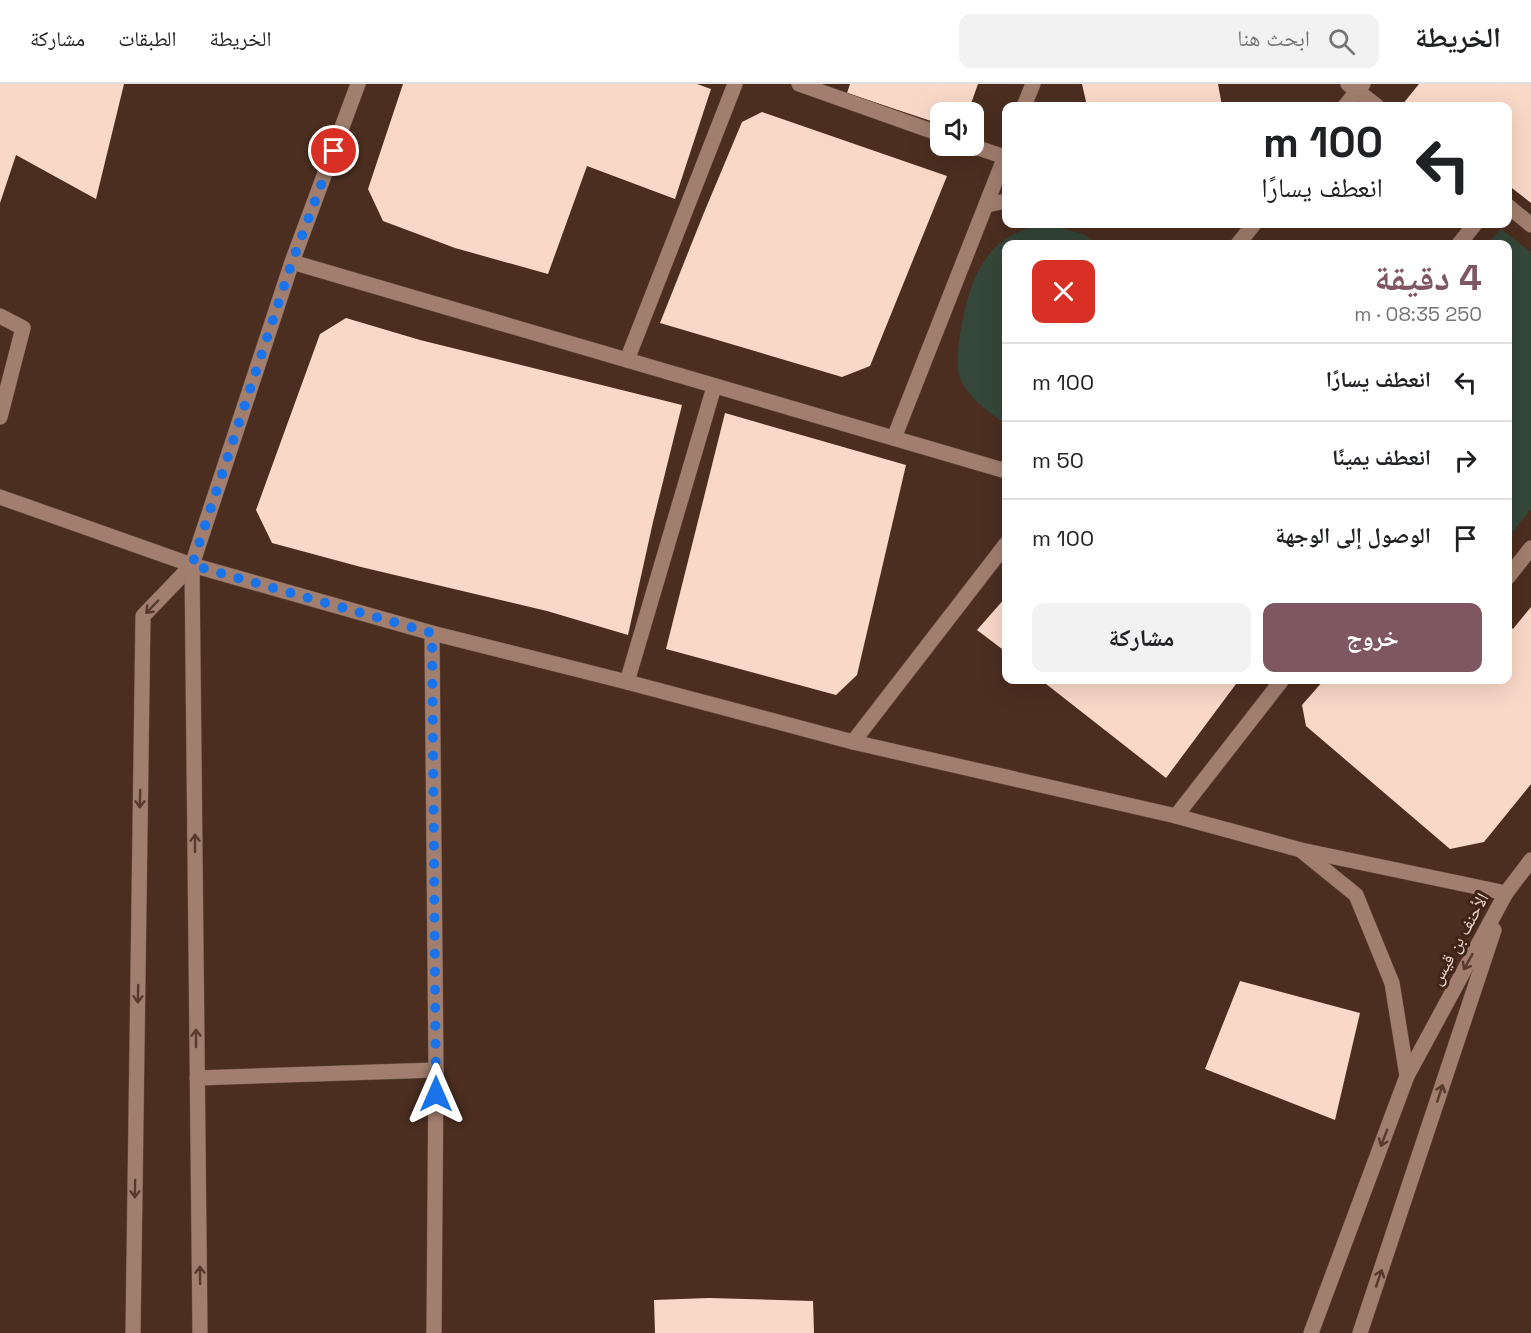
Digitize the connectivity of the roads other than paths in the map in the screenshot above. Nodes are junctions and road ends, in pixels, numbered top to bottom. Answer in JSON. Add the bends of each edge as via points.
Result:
{"nodes":[{"id":1,"x":358,"y":84,"type":"edge"},
{"id":2,"x":735,"y":84,"type":"edge"},
{"id":3,"x":1033,"y":84,"type":"edge"},
{"id":4,"x":809,"y":86,"type":"edge"},
{"id":5,"x":1356,"y":86,"type":"edge"},
{"id":6,"x":1026,"y":102,"type":"edge"},
{"id":7,"x":1347,"y":102,"type":"edge"},
{"id":8,"x":1373,"y":102,"type":"edge"},
{"id":9,"x":930,"y":130,"type":"edge"},
{"id":10,"x":984,"y":149,"type":"edge"},
{"id":11,"x":1002,"y":154,"type":"edge"},
{"id":12,"x":1002,"y":166,"type":"edge"},
{"id":13,"x":1002,"y":202,"type":"edge"},
{"id":14,"x":987,"y":205,"type":"junction"},
{"id":15,"x":1512,"y":209,"type":"edge"},
{"id":16,"x":1531,"y":225,"type":"edge"},
{"id":17,"x":1251,"y":228,"type":"edge"},
{"id":18,"x":1472,"y":228,"type":"edge"},
{"id":19,"x":1241,"y":240,"type":"edge"},
{"id":20,"x":1462,"y":240,"type":"edge"},
{"id":21,"x":292,"y":262,"type":"junction"},
{"id":22,"x":0,"y":316,"type":"edge"},
{"id":23,"x":627,"y":360,"type":"junction"},
{"id":24,"x":714,"y":387,"type":"junction"},
{"id":25,"x":0,"y":417,"type":"edge"},
{"id":26,"x":894,"y":438,"type":"junction"},
{"id":27,"x":1002,"y":470,"type":"edge"},
{"id":28,"x":0,"y":497,"type":"edge"},
{"id":29,"x":1531,"y":548,"type":"edge"},
{"id":30,"x":1002,"y":549,"type":"edge"},
{"id":31,"x":192,"y":565,"type":"junction"},
{"id":32,"x":1512,"y":572,"type":"edge"},
{"id":33,"x":432,"y":633,"type":"junction"},
{"id":34,"x":627,"y":682,"type":"junction"},
{"id":35,"x":1279,"y":684,"type":"edge"},
{"id":36,"x":854,"y":742,"type":"junction"},
{"id":37,"x":1176,"y":816,"type":"junction"},
{"id":38,"x":1300,"y":850,"type":"junction"},
{"id":39,"x":1531,"y":860,"type":"edge"},
{"id":40,"x":1506,"y":893,"type":"junction"},
{"id":41,"x":436,"y":1070,"type":"junction"},
{"id":42,"x":1407,"y":1076,"type":"junction"},
{"id":43,"x":197,"y":1078,"type":"junction"},
{"id":44,"x":133,"y":1333,"type":"edge"},
{"id":45,"x":200,"y":1333,"type":"edge"},
{"id":46,"x":434,"y":1333,"type":"edge"},
{"id":47,"x":1311,"y":1333,"type":"edge"},
{"id":48,"x":1359,"y":1333,"type":"edge"}],
"edges":[{"from":1,"to":21,"type":"street"},
{"from":2,"to":23,"type":"street"},
{"from":3,"to":6,"type":"street"},
{"from":4,"to":9,"type":"street"},
{"from":5,"to":7,"type":"street"},
{"from":5,"to":8,"type":"street"},
{"from":10,"to":11,"type":"street"},
{"from":12,"to":14,"type":"street"},
{"from":13,"to":14,"type":"street"},
{"from":14,"to":26,"type":"street"},
{"from":15,"to":16,"type":"street"},
{"from":17,"to":19,"type":"street"},
{"from":18,"to":20,"type":"street"},
{"from":21,"to":23,"type":"street"},
{"from":21,"to":31,"type":"street"},
{"from":22,"to":25,"type":"street","via":[[23,328]]},
{"from":23,"to":24,"type":"street"},
{"from":24,"to":26,"type":"street"},
{"from":24,"to":34,"type":"street"},
{"from":26,"to":27,"type":"street"},
{"from":28,"to":31,"type":"street"},
{"from":29,"to":32,"type":"street"},
{"from":30,"to":36,"type":"street"},
{"from":31,"to":33,"type":"street"},
{"from":43,"to":31,"type":"street","one_way":true},
{"from":31,"to":44,"type":"street","one_way":true,"via":[[143,616]]},
{"from":33,"to":34,"type":"street"},
{"from":33,"to":41,"type":"street"},
{"from":34,"to":36,"type":"street"},
{"from":35,"to":37,"type":"street"},
{"from":36,"to":37,"type":"street"},
{"from":37,"to":38,"type":"street"},
{"from":38,"to":40,"type":"street"},
{"from":38,"to":42,"type":"street","via":[[1356,895],[1392,983]]},
{"from":39,"to":40,"type":"street"},
{"from":40,"to":42,"type":"street","name":"الأحنف بن قيس","one_way":true},
{"from":48,"to":40,"type":"street","name":"الأحنف بن قيس","one_way":true},
{"from":41,"to":43,"type":"street"},
{"from":41,"to":46,"type":"street"},
{"from":42,"to":47,"type":"street","name":"الأحنف بن قيس","one_way":true},
{"from":45,"to":43,"type":"street","one_way":true}]}
